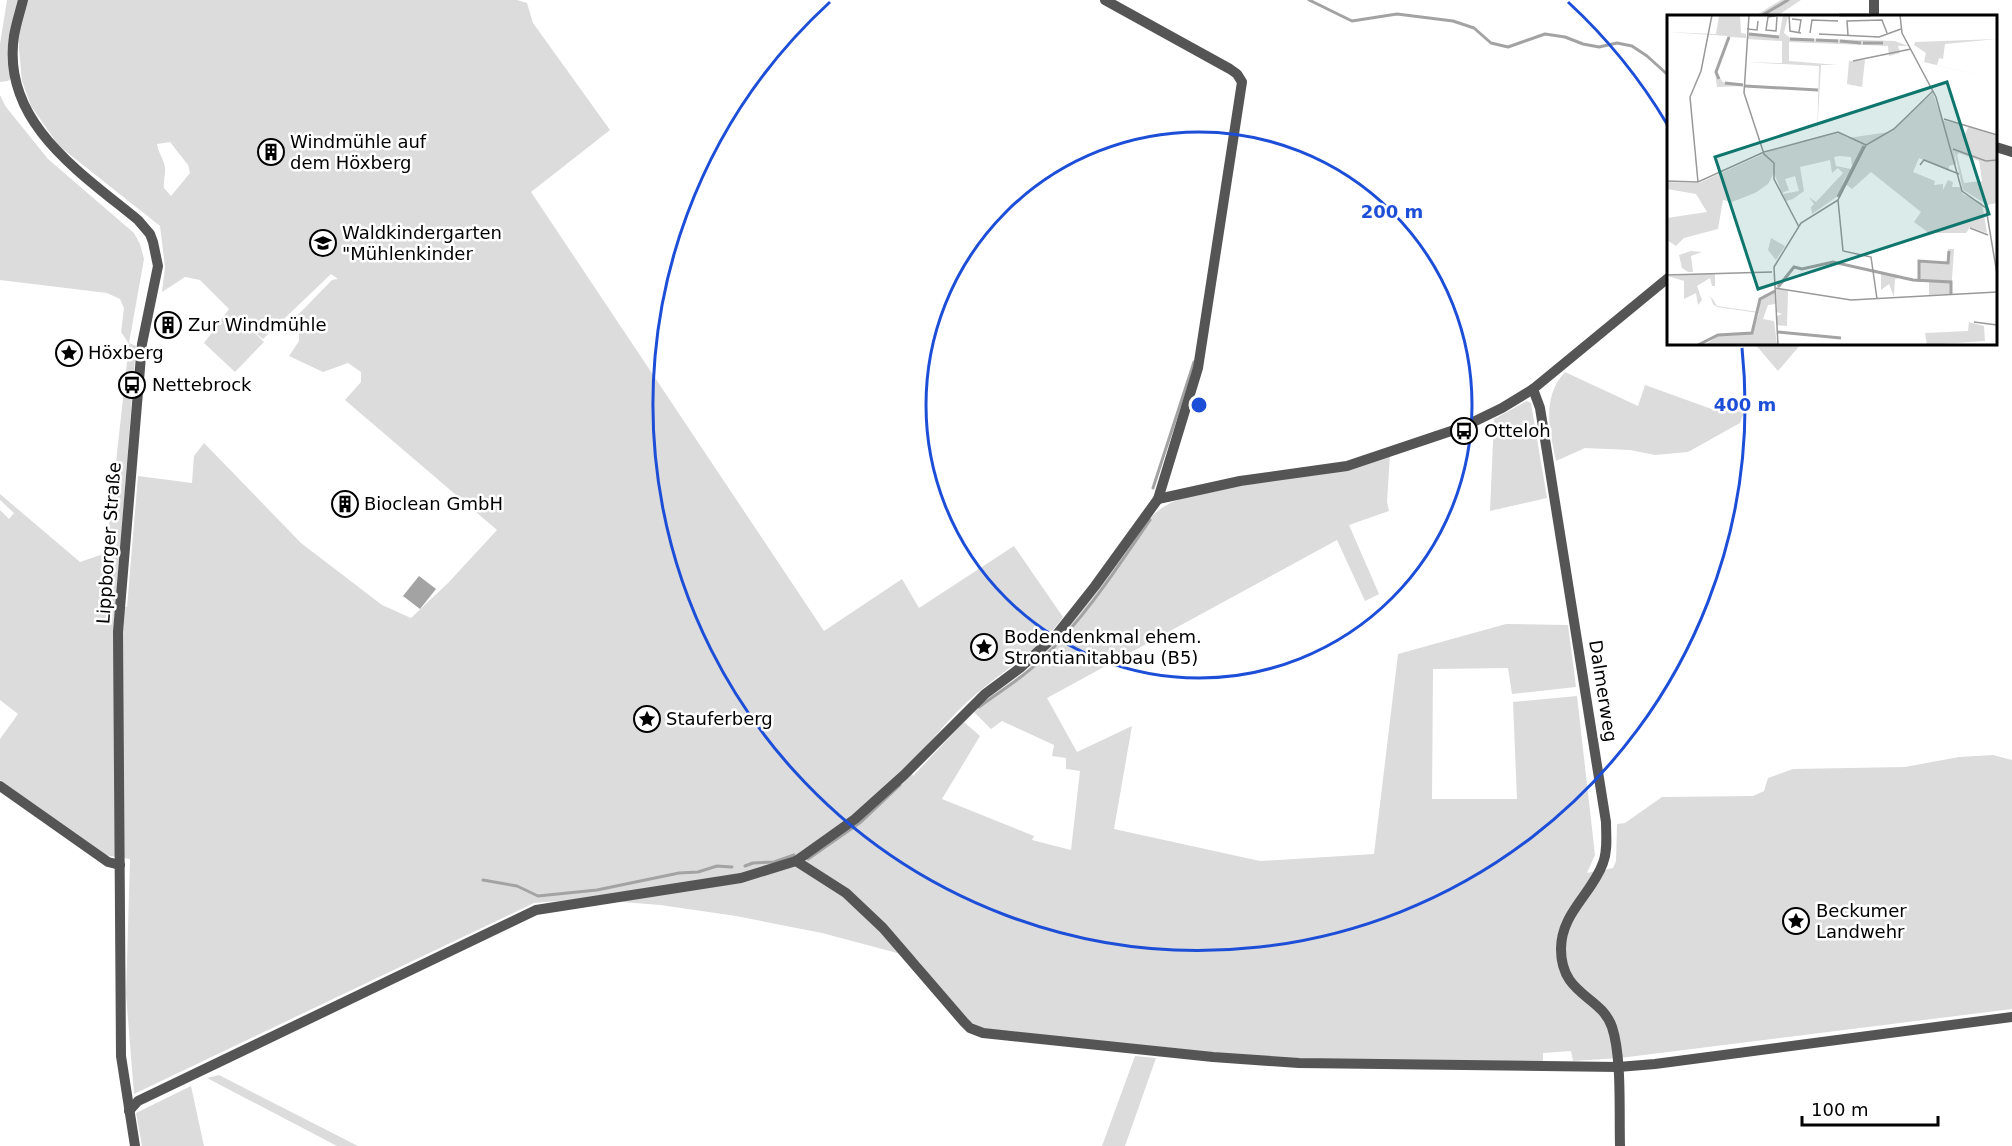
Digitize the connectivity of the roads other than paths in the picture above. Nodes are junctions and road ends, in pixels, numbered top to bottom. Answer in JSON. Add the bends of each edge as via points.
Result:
{"nodes":[{"id":1,"x":23,"y":0,"type":"edge"},
{"id":2,"x":1105,"y":0,"type":"edge"},
{"id":3,"x":1997,"y":148,"type":"edge"},
{"id":4,"x":2012,"y":152,"type":"edge"},
{"id":5,"x":1667,"y":279,"type":"edge"},
{"id":6,"x":1533,"y":389,"type":"junction"},
{"id":7,"x":1158,"y":499,"type":"junction"},
{"id":8,"x":0,"y":786,"type":"edge"},
{"id":9,"x":796,"y":861,"type":"junction"},
{"id":10,"x":120,"y":865,"type":"junction"},
{"id":11,"x":2012,"y":1017,"type":"edge"},
{"id":12,"x":1618,"y":1067,"type":"junction"},
{"id":13,"x":129,"y":1111,"type":"junction"},
{"id":14,"x":135,"y":1146,"type":"edge"},
{"id":15,"x":1620,"y":1146,"type":"edge"}],
"edges":[{"from":1,"to":10,"type":"street","name":"Lippborger Straße","via":[[13,60],[25,106],[53,148],[138,220],[150,234],[157,254],[142,344],[119,612]]},
{"from":2,"to":7,"type":"street","via":[[1230,69],[1242,82],[1198,368]]},
{"from":3,"to":4,"type":"street"},
{"from":5,"to":6,"type":"street"},
{"from":6,"to":7,"type":"street","via":[[1463,427],[1347,466],[1239,481]]},
{"from":6,"to":12,"type":"street","name":"Dalmerweg","via":[[1540,408],[1607,841],[1599,873],[1568,919],[1563,933],[1562,963],[1574,987],[1611,1025]]},
{"from":7,"to":9,"type":"street","via":[[1057,634],[985,694],[855,819]]},
{"from":8,"to":10,"type":"street","via":[[108,862]]},
{"from":9,"to":12,"type":"street","via":[[846,893],[883,928],[964,1022],[983,1033],[1299,1063]]},
{"from":9,"to":13,"type":"street","via":[[741,878],[536,910],[138,1101]]},
{"from":10,"to":13,"type":"street","name":"Lippborger Straße","via":[[121,1056]]},
{"from":11,"to":12,"type":"street"},
{"from":12,"to":15,"type":"street","name":"Dalmerweg"},
{"from":13,"to":14,"type":"street","name":"Lippborger Straße"}]}
